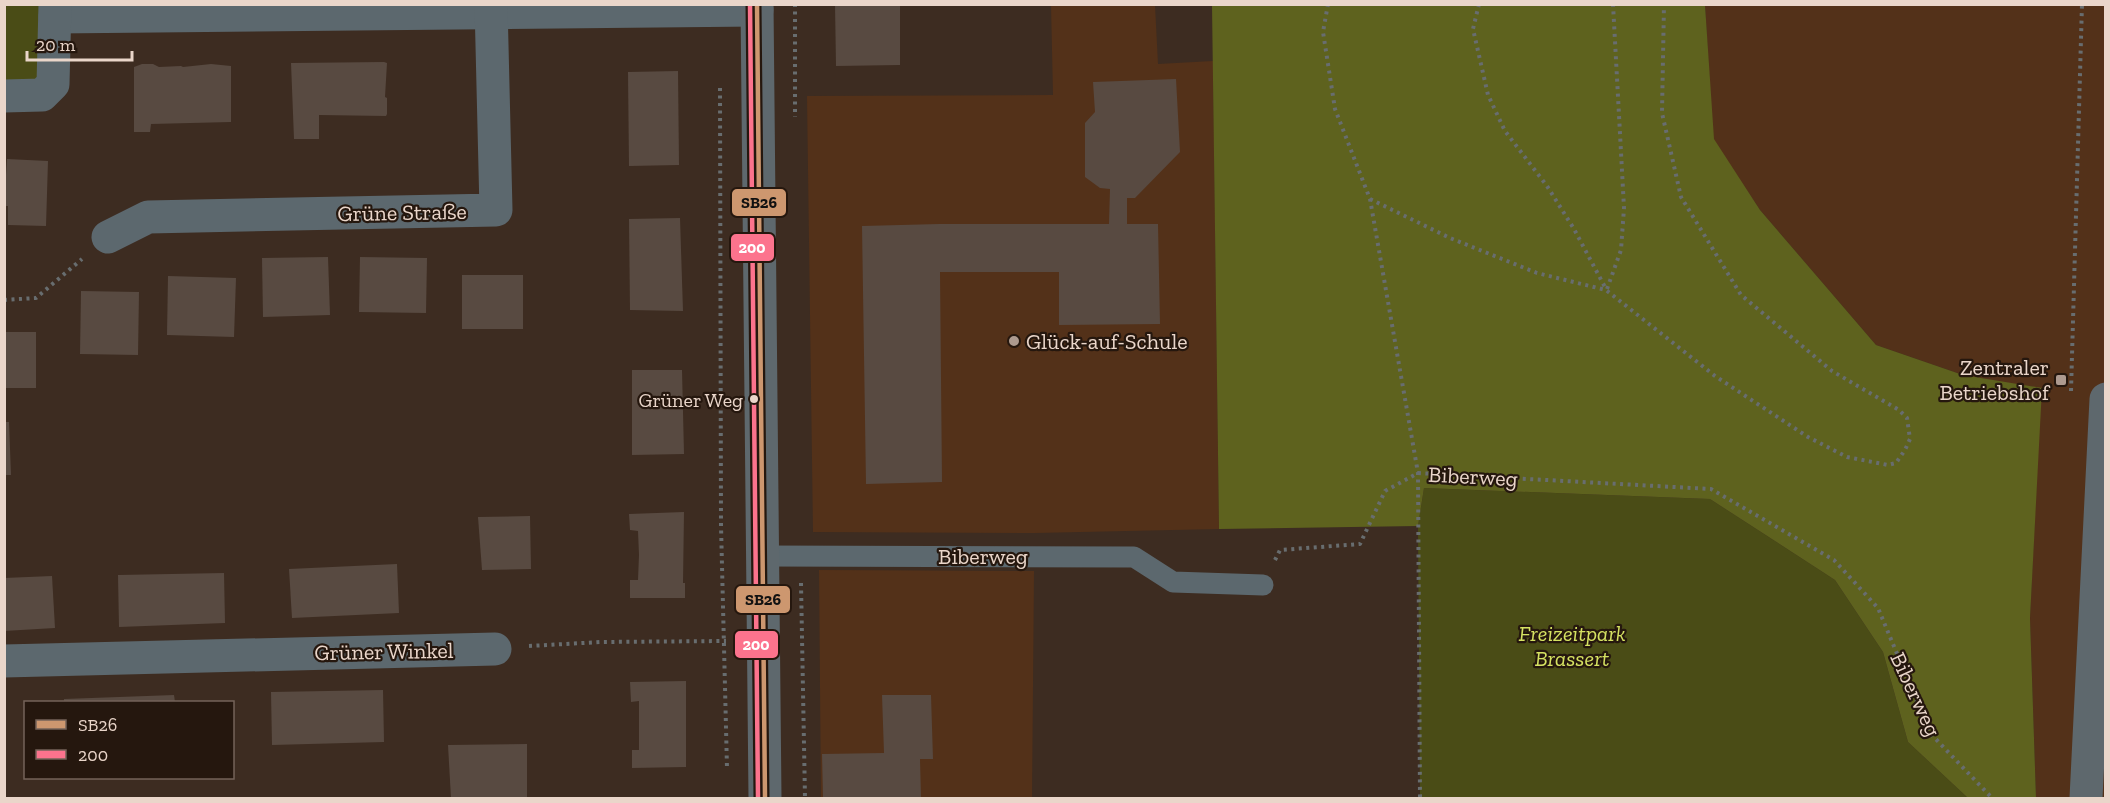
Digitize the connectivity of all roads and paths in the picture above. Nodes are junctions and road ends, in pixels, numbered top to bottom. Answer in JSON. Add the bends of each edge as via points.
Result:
{"nodes":[{"id":1,"x":1328,"y":4,"type":"edge"},
{"id":2,"x":1479,"y":4,"type":"edge"},
{"id":3,"x":1613,"y":4,"type":"edge"},
{"id":4,"x":1664,"y":4,"type":"edge"},
{"id":5,"x":757,"y":7,"type":"edge"},
{"id":6,"x":490,"y":8,"type":"edge"},
{"id":7,"x":55,"y":10,"type":"edge"},
{"id":8,"x":720,"y":80,"type":"dead end"},
{"id":9,"x":4,"y":96,"type":"edge"},
{"id":10,"x":1370,"y":199,"type":"junction"},
{"id":11,"x":108,"y":237,"type":"joint"},
{"id":12,"x":1606,"y":290,"type":"junction"},
{"id":13,"x":4,"y":300,"type":"edge"},
{"id":14,"x":2106,"y":399,"type":"edge"},
{"id":15,"x":1418,"y":473,"type":"junction"},
{"id":16,"x":762,"y":556,"type":"junction"},
{"id":17,"x":1263,"y":585,"type":"joint"},
{"id":18,"x":724,"y":641,"type":"junction"},
{"id":19,"x":762,"y":642,"type":"junction"},
{"id":20,"x":495,"y":649,"type":"joint"},
{"id":21,"x":4,"y":661,"type":"edge"},
{"id":22,"x":728,"y":776,"type":"dead end"},
{"id":23,"x":765,"y":798,"type":"edge"},
{"id":24,"x":1420,"y":798,"type":"edge"},
{"id":25,"x":1992,"y":798,"type":"edge"},
{"id":26,"x":2086,"y":798,"type":"edge"}],
"edges":[{"from":1,"to":10,"type":"path","via":[[1323,32],[1335,109]]},
{"from":2,"to":12,"type":"path","via":[[1473,29],[1488,95],[1505,131],[1574,229]]},
{"from":3,"to":12,"type":"path","via":[[1624,208],[1621,250]]},
{"from":4,"to":12,"type":"path","via":[[1662,113],[1681,197],[1741,295],[1832,371],[1907,418],[1910,439],[1905,450],[1896,463],[1888,465],[1847,457],[1809,437],[1715,376]]},
{"from":5,"to":6,"type":"street"},
{"from":5,"to":16,"type":"main road"},
{"from":6,"to":7,"type":"street"},
{"from":6,"to":11,"type":"street","name":"Grüne Straße","via":[[496,210],[148,217]]},
{"from":7,"to":9,"type":"street","via":[[53,84],[42,95]]},
{"from":8,"to":18,"type":"path"},
{"from":10,"to":12,"type":"path","via":[[1450,238],[1537,273]]},
{"from":10,"to":15,"type":"path"},
{"from":11,"to":13,"type":"path","via":[[36,298]]},
{"from":14,"to":26,"type":"main road"},
{"from":15,"to":17,"type":"path","name":"Biberweg","via":[[1385,491],[1360,544],[1280,549]]},
{"from":15,"to":24,"type":"path"},
{"from":15,"to":25,"type":"path","name":"Biberweg","via":[[1711,489],[1834,560],[1871,600],[1878,608],[1929,733]]},
{"from":16,"to":17,"type":"lane","name":"Biberweg","via":[[1134,557],[1173,582]]},
{"from":16,"to":19,"type":"main road"},
{"from":18,"to":19,"type":"path"},
{"from":18,"to":20,"type":"path","via":[[601,642]]},
{"from":18,"to":22,"type":"path"},
{"from":19,"to":23,"type":"main road"},
{"from":20,"to":21,"type":"street","name":"Grüner Winkel"}]}
